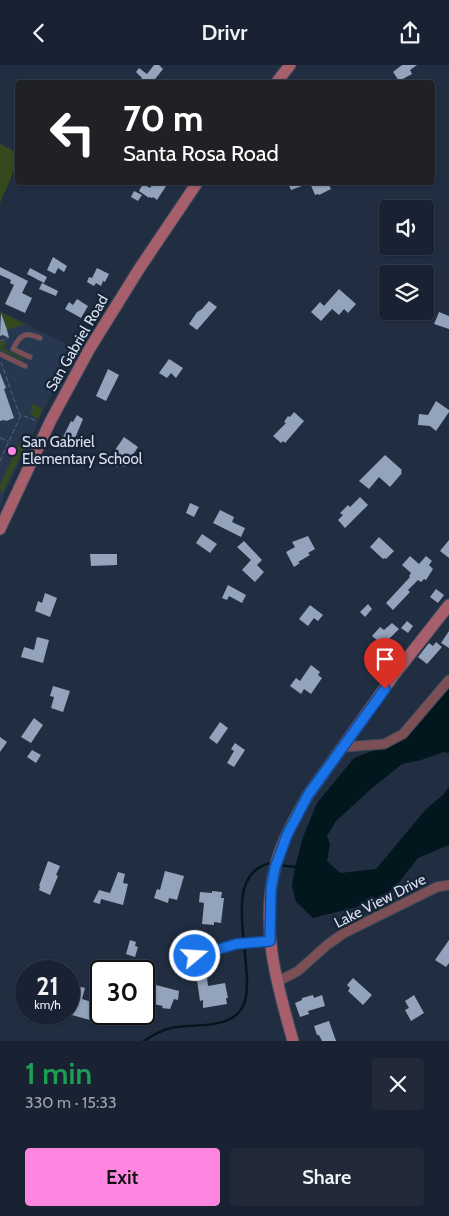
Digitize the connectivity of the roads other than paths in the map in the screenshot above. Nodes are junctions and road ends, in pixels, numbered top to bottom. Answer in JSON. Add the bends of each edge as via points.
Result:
{"nodes":[{"id":1,"x":290,"y":65,"type":"edge"},
{"id":2,"x":278,"y":80,"type":"edge"},
{"id":3,"x":196,"y":185,"type":"edge"},
{"id":4,"x":40,"y":338,"type":"dead end"},
{"id":5,"x":0,"y":354,"type":"edge"},
{"id":6,"x":30,"y":357,"type":"dead end"},
{"id":7,"x":26,"y":366,"type":"dead end"},
{"id":8,"x":0,"y":529,"type":"edge"},
{"id":9,"x":449,"y":605,"type":"edge"},
{"id":10,"x":449,"y":680,"type":"edge"},
{"id":11,"x":344,"y":747,"type":"junction"},
{"id":12,"x":449,"y":885,"type":"edge"},
{"id":13,"x":270,"y":941,"type":"junction"},
{"id":14,"x":180,"y":961,"type":"dead end"},
{"id":15,"x":277,"y":982,"type":"junction"},
{"id":16,"x":293,"y":1041,"type":"edge"}],
"edges":[{"from":1,"to":2,"type":"street"},
{"from":3,"to":8,"type":"street","name":"San Gabriel Road","via":[[90,348],[51,420]]},
{"from":4,"to":6,"type":"lane","via":[[24,335],[18,340],[14,349]]},
{"from":5,"to":7,"type":"lane"},
{"from":9,"to":11,"type":"street","via":[[394,675]]},
{"from":10,"to":11,"type":"street","via":[[402,734],[384,745]]},
{"from":11,"to":13,"type":"street","via":[[308,795],[280,853],[271,889]]},
{"from":12,"to":15,"type":"street","name":"Lake View Drive","via":[[437,887],[344,933],[298,971]]},
{"from":13,"to":14,"type":"street","via":[[236,944]]},
{"from":13,"to":15,"type":"street"},
{"from":15,"to":16,"type":"street"}]}
